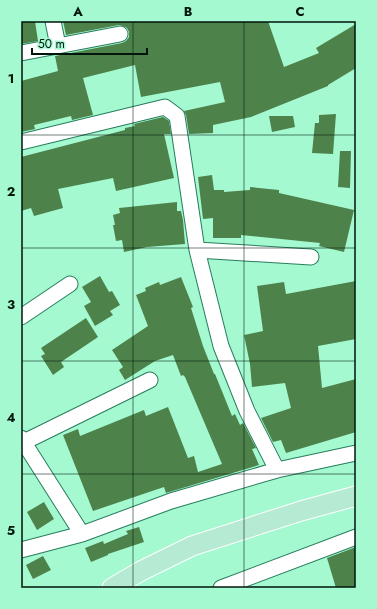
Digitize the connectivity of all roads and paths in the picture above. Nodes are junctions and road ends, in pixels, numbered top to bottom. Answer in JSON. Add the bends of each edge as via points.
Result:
{"nodes":[{"id":1,"x":53,"y":21,"type":"edge"},
{"id":2,"x":120,"y":34,"type":"dead end"},
{"id":3,"x":58,"y":46,"type":"junction"},
{"id":4,"x":21,"y":53,"type":"edge"},
{"id":5,"x":21,"y":142,"type":"edge"},
{"id":6,"x":197,"y":250,"type":"junction"},
{"id":7,"x":311,"y":257,"type":"dead end"},
{"id":8,"x":70,"y":284,"type":"dead end"},
{"id":9,"x":21,"y":317,"type":"edge"},
{"id":10,"x":150,"y":380,"type":"dead end"},
{"id":11,"x":22,"y":440,"type":"edge"},
{"id":12,"x":356,"y":453,"type":"edge"},
{"id":13,"x":277,"y":470,"type":"junction"},
{"id":14,"x":356,"y":496,"type":"edge"},
{"id":15,"x":82,"y":534,"type":"junction"},
{"id":16,"x":356,"y":536,"type":"edge"},
{"id":17,"x":21,"y":550,"type":"edge"},
{"id":18,"x":112,"y":588,"type":"edge"},
{"id":19,"x":221,"y":588,"type":"edge"}],
"edges":[{"from":1,"to":3,"type":"street"},
{"from":2,"to":3,"type":"street"},
{"from":3,"to":4,"type":"street"},
{"from":5,"to":6,"type":"street","via":[[166,107],[177,116]]},
{"from":6,"to":7,"type":"street"},
{"from":6,"to":13,"type":"street","via":[[221,346],[247,411]]},
{"from":8,"to":9,"type":"street"},
{"from":10,"to":11,"type":"street"},
{"from":11,"to":15,"type":"street"},
{"from":12,"to":13,"type":"street"},
{"from":13,"to":15,"type":"street","via":[[170,501]]},
{"from":14,"to":18,"type":"main road","via":[[192,546]]},
{"from":15,"to":17,"type":"street"},
{"from":16,"to":19,"type":"street"}]}
